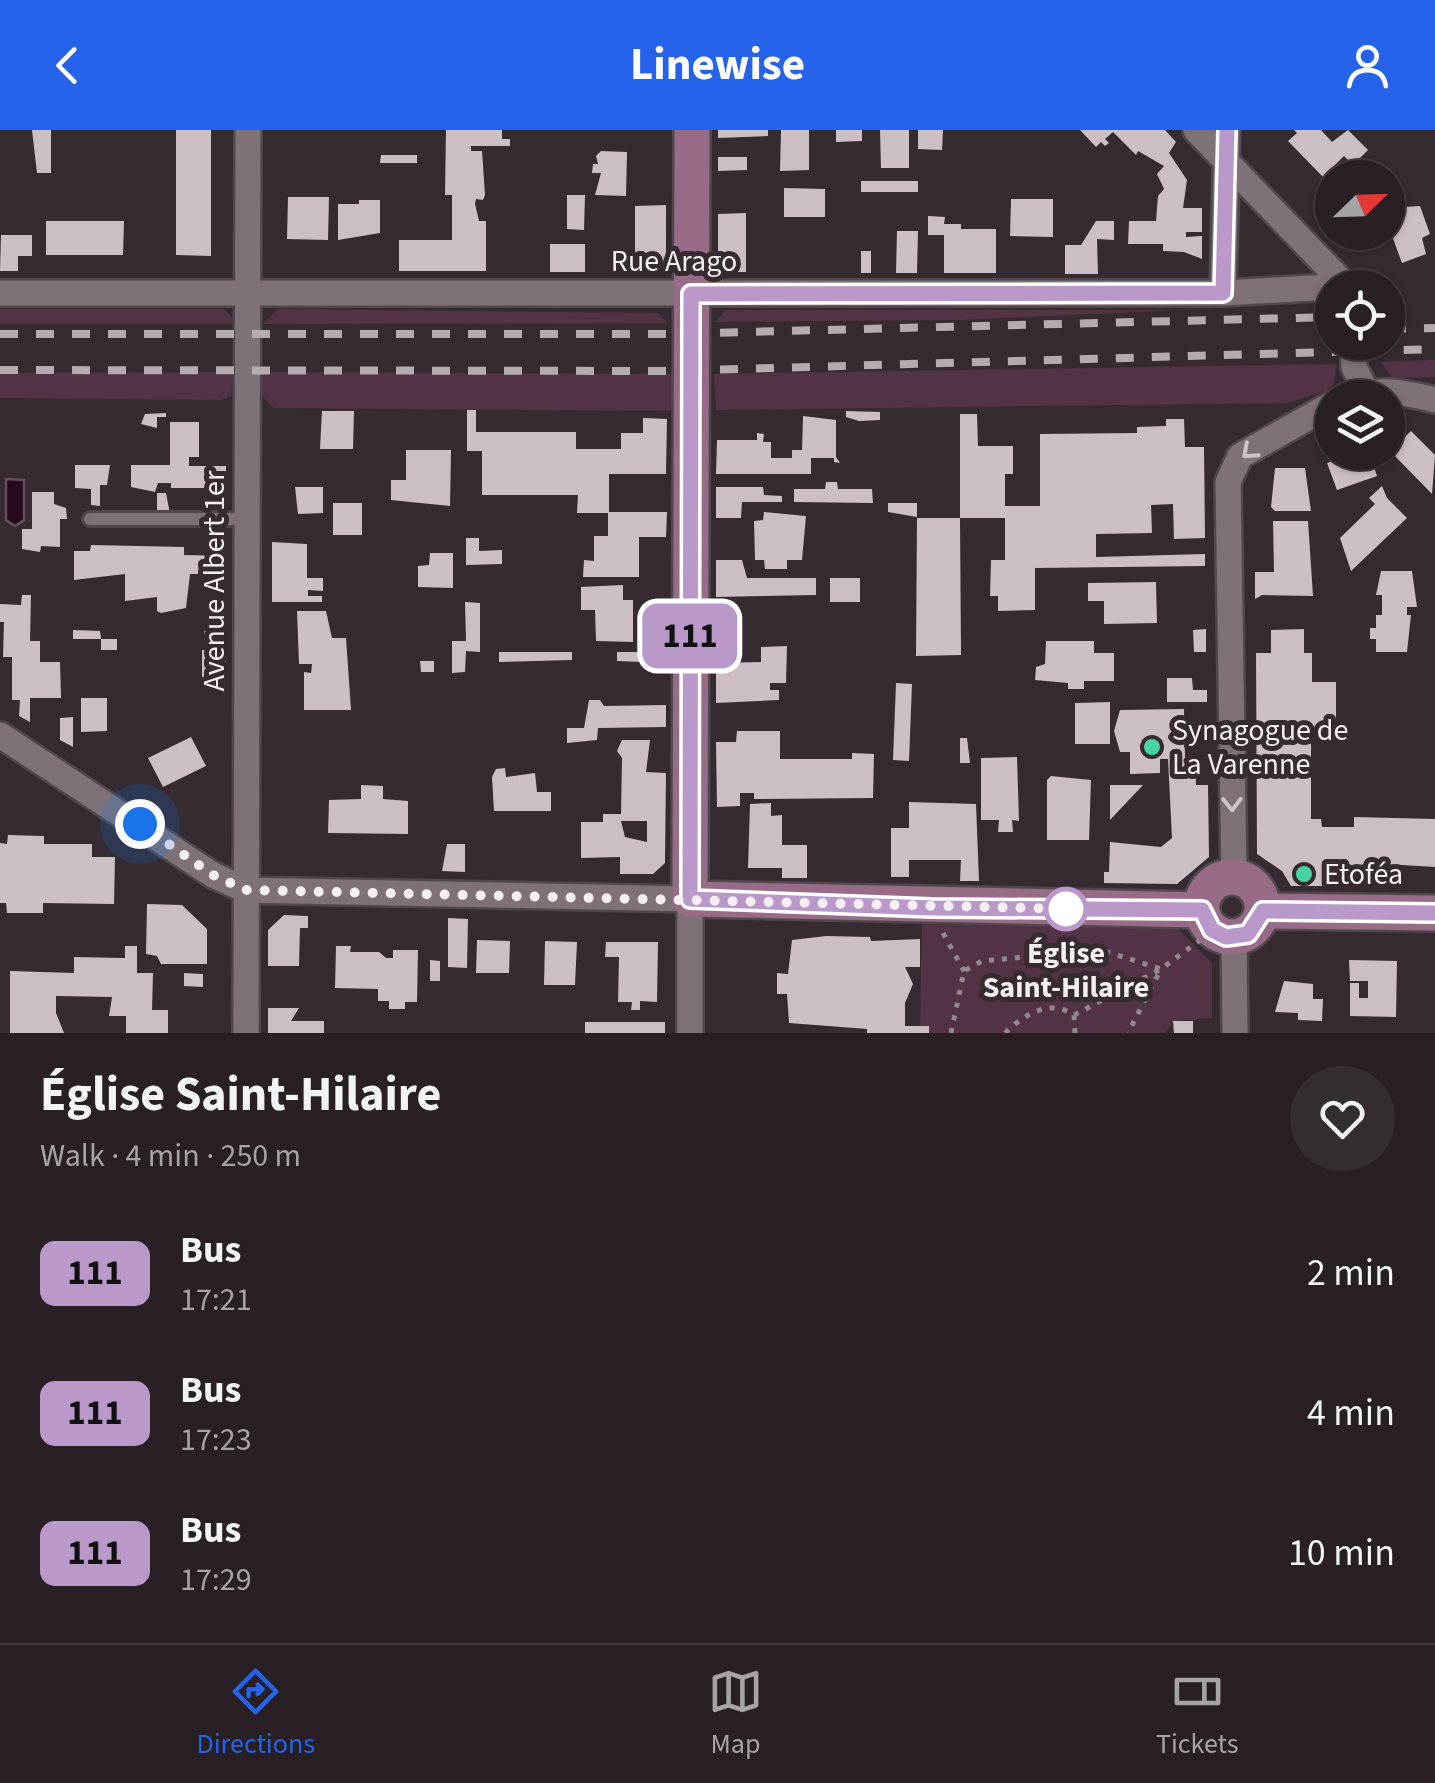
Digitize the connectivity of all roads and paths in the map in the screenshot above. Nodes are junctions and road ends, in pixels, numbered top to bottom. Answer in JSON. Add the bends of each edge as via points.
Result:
{"nodes":[{"id":1,"x":248,"y":130,"type":"edge"},
{"id":2,"x":692,"y":130,"type":"edge"},
{"id":3,"x":1196,"y":130,"type":"edge"},
{"id":4,"x":1226,"y":130,"type":"edge"},
{"id":5,"x":1227,"y":163,"type":"junction"},
{"id":6,"x":1331,"y":270,"type":"edge"},
{"id":7,"x":1315,"y":289,"type":"edge"},
{"id":8,"x":0,"y":292,"type":"edge"},
{"id":9,"x":1223,"y":293,"type":"junction"},
{"id":10,"x":247,"y":294,"type":"junction"},
{"id":11,"x":691,"y":294,"type":"junction"},
{"id":12,"x":1405,"y":398,"type":"edge"},
{"id":13,"x":1435,"y":400,"type":"edge"},
{"id":14,"x":1315,"y":414,"type":"edge"},
{"id":15,"x":90,"y":519,"type":"dead end"},
{"id":16,"x":247,"y":519,"type":"junction"},
{"id":17,"x":0,"y":735,"type":"edge"},
{"id":18,"x":1234,"y":876,"type":"junction"},
{"id":19,"x":246,"y":890,"type":"junction"},
{"id":20,"x":690,"y":899,"type":"junction"},
{"id":21,"x":932,"y":908,"type":"junction"},
{"id":22,"x":1263,"y":911,"type":"junction"},
{"id":23,"x":1435,"y":913,"type":"edge"},
{"id":24,"x":1216,"y":926,"type":"junction"},
{"id":25,"x":1162,"y":969,"type":"junction"},
{"id":26,"x":964,"y":971,"type":"junction"},
{"id":27,"x":1074,"y":1014,"type":"junction"},
{"id":28,"x":246,"y":1033,"type":"edge"},
{"id":29,"x":690,"y":1033,"type":"edge"},
{"id":30,"x":951,"y":1033,"type":"edge"},
{"id":31,"x":1005,"y":1033,"type":"edge"},
{"id":32,"x":1075,"y":1033,"type":"edge"},
{"id":33,"x":1128,"y":1033,"type":"edge"},
{"id":34,"x":1235,"y":1033,"type":"edge"}],
"edges":[{"from":1,"to":10,"type":"street","name":"Avenue Albert 1er"},
{"from":2,"to":11,"type":"street"},
{"from":3,"to":5,"type":"street"},
{"from":4,"to":5,"type":"street"},
{"from":5,"to":6,"type":"street"},
{"from":5,"to":9,"type":"street"},
{"from":7,"to":9,"type":"street","name":"Rue Arago"},
{"from":8,"to":10,"type":"street","name":"Rue Arago"},
{"from":9,"to":11,"type":"street","name":"Rue Arago"},
{"from":10,"to":11,"type":"street","name":"Rue Arago"},
{"from":10,"to":16,"type":"street","name":"Avenue Albert 1er"},
{"from":11,"to":20,"type":"street"},
{"from":12,"to":13,"type":"street"},
{"from":14,"to":18,"type":"street","one_way":true,"via":[[1240,456],[1228,482]]},
{"from":15,"to":16,"type":"lane"},
{"from":16,"to":19,"type":"street","name":"Avenue Albert 1er"},
{"from":17,"to":19,"type":"street"},
{"from":18,"to":22,"type":"street","via":[[1256,887]]},
{"from":18,"to":24,"type":"street","via":[[1210,886]]},
{"from":19,"to":20,"type":"street"},
{"from":19,"to":28,"type":"street","name":"Avenue Albert 1er"},
{"from":20,"to":21,"type":"street"},
{"from":20,"to":29,"type":"street"},
{"from":21,"to":24,"type":"street"},
{"from":21,"to":26,"type":"path"},
{"from":22,"to":23,"type":"street"},
{"from":22,"to":24,"type":"street","via":[[1248,934]]},
{"from":24,"to":25,"type":"path"},
{"from":24,"to":34,"type":"street"},
{"from":25,"to":26,"type":"path","via":[[1101,950],[982,961]]},
{"from":25,"to":27,"type":"path"},
{"from":25,"to":33,"type":"path"},
{"from":26,"to":30,"type":"path"},
{"from":27,"to":31,"type":"path","via":[[1044,1008]]},
{"from":27,"to":32,"type":"path"}]}
